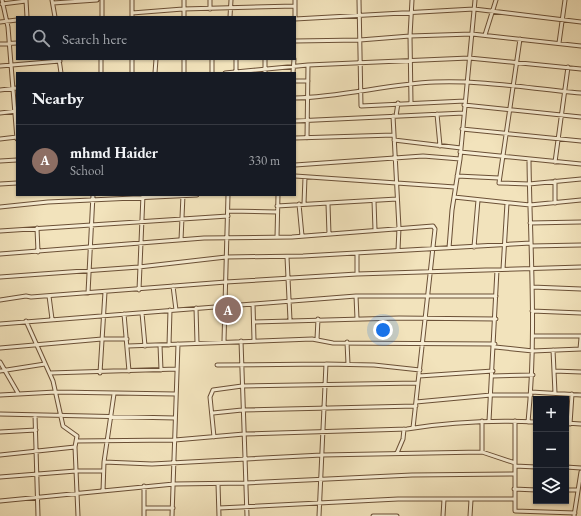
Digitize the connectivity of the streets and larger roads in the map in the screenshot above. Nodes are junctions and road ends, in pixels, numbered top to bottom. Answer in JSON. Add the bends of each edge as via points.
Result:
{"nodes":[{"id":1,"x":26,"y":0,"type":"edge"},
{"id":2,"x":98,"y":0,"type":"edge"},
{"id":3,"x":102,"y":0,"type":"edge"},
{"id":4,"x":132,"y":0,"type":"edge"},
{"id":5,"x":184,"y":0,"type":"edge"},
{"id":6,"x":210,"y":0,"type":"edge"},
{"id":7,"x":231,"y":0,"type":"edge"},
{"id":8,"x":295,"y":0,"type":"edge"},
{"id":9,"x":359,"y":0,"type":"edge"},
{"id":10,"x":412,"y":0,"type":"edge"},
{"id":11,"x":475,"y":0,"type":"edge"},
{"id":12,"x":496,"y":0,"type":"edge"},
{"id":13,"x":565,"y":0,"type":"edge"},
{"id":14,"x":2,"y":2,"type":"edge"},
{"id":15,"x":52,"y":2,"type":"edge"},
{"id":16,"x":295,"y":6,"type":"junction"},
{"id":17,"x":230,"y":8,"type":"junction"},
{"id":18,"x":184,"y":9,"type":"junction"},
{"id":19,"x":210,"y":9,"type":"junction"},
{"id":20,"x":474,"y":9,"type":"junction"},
{"id":21,"x":412,"y":12,"type":"junction"},
{"id":22,"x":494,"y":12,"type":"junction"},
{"id":23,"x":132,"y":15,"type":"edge"},
{"id":24,"x":27,"y":16,"type":"edge"},
{"id":25,"x":55,"y":16,"type":"edge"},
{"id":26,"x":102,"y":16,"type":"edge"},
{"id":27,"x":184,"y":16,"type":"edge"},
{"id":28,"x":230,"y":16,"type":"edge"},
{"id":29,"x":295,"y":16,"type":"edge"},
{"id":30,"x":359,"y":16,"type":"junction"},
{"id":31,"x":296,"y":18,"type":"edge"},
{"id":32,"x":16,"y":20,"type":"edge"},
{"id":33,"x":562,"y":20,"type":"junction"},
{"id":34,"x":7,"y":21,"type":"junction"},
{"id":35,"x":0,"y":22,"type":"edge"},
{"id":36,"x":581,"y":22,"type":"edge"},
{"id":37,"x":472,"y":34,"type":"junction"},
{"id":38,"x":485,"y":35,"type":"junction"},
{"id":39,"x":410,"y":36,"type":"junction"},
{"id":40,"x":520,"y":39,"type":"junction"},
{"id":41,"x":360,"y":40,"type":"junction"},
{"id":42,"x":296,"y":41,"type":"edge"},
{"id":43,"x":10,"y":43,"type":"junction"},
{"id":44,"x":16,"y":43,"type":"edge"},
{"id":45,"x":559,"y":43,"type":"junction"},
{"id":46,"x":0,"y":44,"type":"edge"},
{"id":47,"x":581,"y":46,"type":"edge"},
{"id":48,"x":469,"y":58,"type":"junction"},
{"id":49,"x":59,"y":60,"type":"edge"},
{"id":50,"x":101,"y":60,"type":"edge"},
{"id":51,"x":132,"y":60,"type":"edge"},
{"id":52,"x":156,"y":60,"type":"edge"},
{"id":53,"x":184,"y":60,"type":"edge"},
{"id":54,"x":212,"y":60,"type":"edge"},
{"id":55,"x":236,"y":60,"type":"edge"},
{"id":56,"x":265,"y":60,"type":"edge"},
{"id":57,"x":294,"y":60,"type":"edge"},
{"id":58,"x":410,"y":60,"type":"junction"},
{"id":59,"x":361,"y":62,"type":"junction"},
{"id":60,"x":517,"y":62,"type":"junction"},
{"id":61,"x":12,"y":65,"type":"junction"},
{"id":62,"x":308,"y":65,"type":"junction"},
{"id":63,"x":0,"y":66,"type":"edge"},
{"id":64,"x":293,"y":66,"type":"junction"},
{"id":65,"x":568,"y":67,"type":"junction"},
{"id":66,"x":581,"y":69,"type":"edge"},
{"id":67,"x":265,"y":71,"type":"edge"},
{"id":68,"x":61,"y":72,"type":"edge"},
{"id":69,"x":101,"y":72,"type":"edge"},
{"id":70,"x":132,"y":72,"type":"edge"},
{"id":71,"x":155,"y":72,"type":"edge"},
{"id":72,"x":184,"y":72,"type":"edge"},
{"id":73,"x":212,"y":72,"type":"edge"},
{"id":74,"x":236,"y":72,"type":"edge"},
{"id":75,"x":250,"y":72,"type":"edge"},
{"id":76,"x":293,"y":72,"type":"edge"},
{"id":77,"x":296,"y":81,"type":"edge"},
{"id":78,"x":308,"y":81,"type":"junction"},
{"id":79,"x":467,"y":81,"type":"junction"},
{"id":80,"x":412,"y":83,"type":"junction"},
{"id":81,"x":514,"y":85,"type":"junction"},
{"id":82,"x":15,"y":88,"type":"edge"},
{"id":83,"x":0,"y":90,"type":"edge"},
{"id":84,"x":361,"y":90,"type":"junction"},
{"id":85,"x":565,"y":92,"type":"junction"},
{"id":86,"x":581,"y":94,"type":"edge"},
{"id":87,"x":308,"y":97,"type":"junction"},
{"id":88,"x":296,"y":98,"type":"edge"},
{"id":89,"x":465,"y":101,"type":"junction"},
{"id":90,"x":398,"y":103,"type":"junction"},
{"id":91,"x":411,"y":103,"type":"junction"},
{"id":92,"x":464,"y":105,"type":"junction"},
{"id":93,"x":510,"y":109,"type":"junction"},
{"id":94,"x":16,"y":111,"type":"edge"},
{"id":95,"x":0,"y":113,"type":"edge"},
{"id":96,"x":464,"y":113,"type":"junction"},
{"id":97,"x":436,"y":114,"type":"junction"},
{"id":98,"x":562,"y":115,"type":"junction"},
{"id":99,"x":395,"y":116,"type":"junction"},
{"id":100,"x":581,"y":117,"type":"edge"},
{"id":101,"x":307,"y":120,"type":"junction"},
{"id":102,"x":296,"y":121,"type":"edge"},
{"id":103,"x":462,"y":129,"type":"junction"},
{"id":104,"x":505,"y":132,"type":"junction"},
{"id":105,"x":394,"y":135,"type":"junction"},
{"id":106,"x":16,"y":137,"type":"edge"},
{"id":107,"x":296,"y":138,"type":"edge"},
{"id":108,"x":308,"y":138,"type":"junction"},
{"id":109,"x":0,"y":139,"type":"edge"},
{"id":110,"x":559,"y":139,"type":"junction"},
{"id":111,"x":394,"y":140,"type":"junction"},
{"id":112,"x":581,"y":141,"type":"edge"},
{"id":113,"x":440,"y":146,"type":"junction"},
{"id":114,"x":461,"y":150,"type":"junction"},
{"id":115,"x":502,"y":157,"type":"junction"},
{"id":116,"x":395,"y":158,"type":"junction"},
{"id":117,"x":460,"y":159,"type":"junction"},
{"id":118,"x":16,"y":160,"type":"edge"},
{"id":119,"x":529,"y":160,"type":"junction"},
{"id":120,"x":0,"y":162,"type":"edge"},
{"id":121,"x":555,"y":162,"type":"junction"},
{"id":122,"x":581,"y":164,"type":"edge"},
{"id":123,"x":296,"y":165,"type":"edge"},
{"id":124,"x":296,"y":176,"type":"edge"},
{"id":125,"x":457,"y":176,"type":"junction"},
{"id":126,"x":305,"y":177,"type":"junction"},
{"id":127,"x":499,"y":178,"type":"junction"},
{"id":128,"x":581,"y":179,"type":"edge"},
{"id":129,"x":555,"y":181,"type":"junction"},
{"id":130,"x":16,"y":183,"type":"edge"},
{"id":131,"x":396,"y":183,"type":"junction"},
{"id":132,"x":0,"y":184,"type":"edge"},
{"id":133,"x":529,"y":184,"type":"junction"},
{"id":134,"x":455,"y":187,"type":"junction"},
{"id":135,"x":93,"y":196,"type":"edge"},
{"id":136,"x":163,"y":196,"type":"edge"},
{"id":137,"x":183,"y":196,"type":"edge"},
{"id":138,"x":228,"y":196,"type":"edge"},
{"id":139,"x":278,"y":196,"type":"edge"},
{"id":140,"x":454,"y":196,"type":"junction"},
{"id":141,"x":143,"y":197,"type":"edge"},
{"id":142,"x":397,"y":199,"type":"junction"},
{"id":143,"x":478,"y":200,"type":"junction"},
{"id":144,"x":581,"y":200,"type":"edge"},
{"id":145,"x":93,"y":201,"type":"junction"},
{"id":146,"x":374,"y":201,"type":"junction"},
{"id":147,"x":507,"y":203,"type":"junction"},
{"id":148,"x":555,"y":203,"type":"junction"},
{"id":149,"x":299,"y":204,"type":"junction"},
{"id":150,"x":304,"y":204,"type":"junction"},
{"id":151,"x":328,"y":204,"type":"junction"},
{"id":152,"x":530,"y":205,"type":"junction"},
{"id":153,"x":277,"y":206,"type":"junction"},
{"id":154,"x":0,"y":207,"type":"edge"},
{"id":155,"x":228,"y":211,"type":"junction"},
{"id":156,"x":277,"y":212,"type":"junction"},
{"id":157,"x":228,"y":216,"type":"junction"},
{"id":158,"x":182,"y":219,"type":"junction"},
{"id":159,"x":142,"y":221,"type":"junction"},
{"id":160,"x":581,"y":222,"type":"edge"},
{"id":161,"x":91,"y":224,"type":"junction"},
{"id":162,"x":530,"y":224,"type":"junction"},
{"id":163,"x":37,"y":228,"type":"junction"},
{"id":164,"x":399,"y":228,"type":"junction"},
{"id":165,"x":375,"y":230,"type":"junction"},
{"id":166,"x":0,"y":231,"type":"edge"},
{"id":167,"x":329,"y":234,"type":"junction"},
{"id":168,"x":302,"y":236,"type":"junction"},
{"id":169,"x":227,"y":237,"type":"junction"},
{"id":170,"x":277,"y":237,"type":"junction"},
{"id":171,"x":181,"y":240,"type":"junction"},
{"id":172,"x":140,"y":244,"type":"junction"},
{"id":173,"x":531,"y":244,"type":"junction"},
{"id":174,"x":581,"y":245,"type":"edge"},
{"id":175,"x":504,"y":246,"type":"junction"},
{"id":176,"x":474,"y":247,"type":"junction"},
{"id":177,"x":89,"y":248,"type":"junction"},
{"id":178,"x":449,"y":248,"type":"junction"},
{"id":179,"x":433,"y":249,"type":"junction"},
{"id":180,"x":398,"y":250,"type":"junction"},
{"id":181,"x":38,"y":252,"type":"junction"},
{"id":182,"x":357,"y":253,"type":"junction"},
{"id":183,"x":0,"y":254,"type":"edge"},
{"id":184,"x":287,"y":257,"type":"junction"},
{"id":185,"x":226,"y":258,"type":"junction"},
{"id":186,"x":139,"y":267,"type":"junction"},
{"id":187,"x":581,"y":267,"type":"edge"},
{"id":188,"x":531,"y":268,"type":"junction"},
{"id":189,"x":88,"y":270,"type":"junction"},
{"id":190,"x":497,"y":270,"type":"junction"},
{"id":191,"x":503,"y":270,"type":"junction"},
{"id":192,"x":431,"y":271,"type":"junction"},
{"id":193,"x":357,"y":274,"type":"junction"},
{"id":194,"x":0,"y":277,"type":"edge"},
{"id":195,"x":288,"y":278,"type":"junction"},
{"id":196,"x":226,"y":282,"type":"junction"},
{"id":197,"x":173,"y":286,"type":"junction"},
{"id":198,"x":532,"y":287,"type":"junction"},
{"id":199,"x":581,"y":289,"type":"edge"},
{"id":200,"x":139,"y":290,"type":"junction"},
{"id":201,"x":105,"y":292,"type":"junction"},
{"id":202,"x":88,"y":293,"type":"junction"},
{"id":203,"x":49,"y":296,"type":"junction"},
{"id":204,"x":356,"y":296,"type":"junction"},
{"id":205,"x":428,"y":296,"type":"junction"},
{"id":206,"x":496,"y":296,"type":"junction"},
{"id":207,"x":0,"y":300,"type":"edge"},
{"id":208,"x":288,"y":301,"type":"junction"},
{"id":209,"x":253,"y":304,"type":"junction"},
{"id":210,"x":226,"y":306,"type":"junction"},
{"id":211,"x":196,"y":308,"type":"junction"},
{"id":212,"x":170,"y":310,"type":"junction"},
{"id":213,"x":176,"y":310,"type":"junction"},
{"id":214,"x":532,"y":311,"type":"junction"},
{"id":215,"x":142,"y":313,"type":"junction"},
{"id":216,"x":581,"y":313,"type":"edge"},
{"id":217,"x":124,"y":314,"type":"junction"},
{"id":218,"x":104,"y":315,"type":"junction"},
{"id":219,"x":52,"y":319,"type":"junction"},
{"id":220,"x":318,"y":319,"type":"junction"},
{"id":221,"x":357,"y":319,"type":"junction"},
{"id":222,"x":426,"y":319,"type":"junction"},
{"id":223,"x":496,"y":319,"type":"junction"},
{"id":224,"x":290,"y":320,"type":"junction"},
{"id":225,"x":26,"y":321,"type":"junction"},
{"id":226,"x":254,"y":322,"type":"junction"},
{"id":227,"x":0,"y":324,"type":"edge"},
{"id":228,"x":533,"y":336,"type":"junction"},
{"id":229,"x":581,"y":337,"type":"edge"},
{"id":230,"x":102,"y":339,"type":"junction"},
{"id":231,"x":127,"y":339,"type":"junction"},
{"id":232,"x":317,"y":339,"type":"junction"},
{"id":233,"x":254,"y":340,"type":"junction"},
{"id":234,"x":224,"y":341,"type":"junction"},
{"id":235,"x":241,"y":341,"type":"junction"},
{"id":236,"x":347,"y":342,"type":"junction"},
{"id":237,"x":196,"y":343,"type":"junction"},
{"id":238,"x":36,"y":344,"type":"junction"},
{"id":239,"x":178,"y":344,"type":"junction"},
{"id":240,"x":160,"y":345,"type":"junction"},
{"id":241,"x":168,"y":345,"type":"junction"},
{"id":242,"x":423,"y":345,"type":"junction"},
{"id":243,"x":128,"y":346,"type":"junction"},
{"id":244,"x":145,"y":346,"type":"junction"},
{"id":245,"x":495,"y":346,"type":"junction"},
{"id":246,"x":0,"y":348,"type":"edge"},
{"id":247,"x":581,"y":349,"type":"edge"},
{"id":248,"x":553,"y":350,"type":"junction"},
{"id":249,"x":533,"y":351,"type":"junction"},
{"id":250,"x":0,"y":362,"type":"edge"},
{"id":251,"x":45,"y":364,"type":"junction"},
{"id":252,"x":241,"y":364,"type":"junction"},
{"id":253,"x":326,"y":364,"type":"junction"},
{"id":254,"x":348,"y":364,"type":"junction"},
{"id":255,"x":218,"y":365,"type":"dead end"},
{"id":256,"x":178,"y":369,"type":"junction"},
{"id":257,"x":6,"y":370,"type":"junction"},
{"id":258,"x":161,"y":370,"type":"junction"},
{"id":259,"x":420,"y":370,"type":"junction"},
{"id":260,"x":493,"y":370,"type":"junction"},
{"id":261,"x":0,"y":371,"type":"edge"},
{"id":262,"x":129,"y":371,"type":"junction"},
{"id":263,"x":554,"y":371,"type":"junction"},
{"id":264,"x":581,"y":372,"type":"edge"},
{"id":265,"x":50,"y":373,"type":"junction"},
{"id":266,"x":100,"y":373,"type":"junction"},
{"id":267,"x":533,"y":374,"type":"junction"},
{"id":268,"x":419,"y":376,"type":"junction"},
{"id":269,"x":492,"y":376,"type":"junction"},
{"id":270,"x":418,"y":383,"type":"junction"},
{"id":271,"x":325,"y":384,"type":"junction"},
{"id":272,"x":242,"y":386,"type":"junction"},
{"id":273,"x":56,"y":392,"type":"junction"},
{"id":274,"x":18,"y":393,"type":"junction"},
{"id":275,"x":531,"y":393,"type":"junction"},
{"id":276,"x":555,"y":393,"type":"junction"},
{"id":277,"x":114,"y":394,"type":"junction"},
{"id":278,"x":176,"y":394,"type":"junction"},
{"id":279,"x":572,"y":394,"type":"junction"},
{"id":280,"x":0,"y":395,"type":"edge"},
{"id":281,"x":491,"y":395,"type":"junction"},
{"id":282,"x":581,"y":395,"type":"edge"},
{"id":283,"x":416,"y":404,"type":"junction"},
{"id":284,"x":324,"y":408,"type":"junction"},
{"id":285,"x":242,"y":410,"type":"junction"},
{"id":286,"x":213,"y":413,"type":"junction"},
{"id":287,"x":0,"y":414,"type":"edge"},
{"id":288,"x":35,"y":415,"type":"junction"},
{"id":289,"x":60,"y":416,"type":"junction"},
{"id":290,"x":111,"y":418,"type":"junction"},
{"id":291,"x":175,"y":418,"type":"junction"},
{"id":292,"x":482,"y":421,"type":"junction"},
{"id":293,"x":489,"y":421,"type":"junction"},
{"id":294,"x":515,"y":421,"type":"junction"},
{"id":295,"x":528,"y":422,"type":"junction"},
{"id":296,"x":533,"y":422,"type":"edge"},
{"id":297,"x":570,"y":424,"type":"joint"},
{"id":298,"x":581,"y":424,"type":"edge"},
{"id":299,"x":413,"y":428,"type":"junction"},
{"id":300,"x":404,"y":429,"type":"junction"},
{"id":301,"x":36,"y":430,"type":"junction"},
{"id":302,"x":0,"y":432,"type":"edge"},
{"id":303,"x":323,"y":432,"type":"junction"},
{"id":304,"x":244,"y":434,"type":"junction"},
{"id":305,"x":214,"y":437,"type":"junction"},
{"id":306,"x":175,"y":440,"type":"junction"},
{"id":307,"x":76,"y":441,"type":"junction"},
{"id":308,"x":107,"y":442,"type":"junction"},
{"id":309,"x":75,"y":447,"type":"junction"},
{"id":310,"x":36,"y":452,"type":"junction"},
{"id":311,"x":397,"y":452,"type":"junction"},
{"id":312,"x":482,"y":452,"type":"junction"},
{"id":313,"x":0,"y":454,"type":"edge"},
{"id":314,"x":322,"y":455,"type":"junction"},
{"id":315,"x":245,"y":458,"type":"junction"},
{"id":316,"x":104,"y":462,"type":"junction"},
{"id":317,"x":175,"y":463,"type":"junction"},
{"id":318,"x":515,"y":465,"type":"junction"},
{"id":319,"x":533,"y":467,"type":"edge"},
{"id":320,"x":569,"y":467,"type":"edge"},
{"id":321,"x":581,"y":468,"type":"edge"},
{"id":322,"x":76,"y":471,"type":"junction"},
{"id":323,"x":103,"y":471,"type":"junction"},
{"id":324,"x":581,"y":472,"type":"edge"},
{"id":325,"x":37,"y":474,"type":"junction"},
{"id":326,"x":515,"y":474,"type":"junction"},
{"id":327,"x":0,"y":477,"type":"edge"},
{"id":328,"x":321,"y":479,"type":"junction"},
{"id":329,"x":246,"y":483,"type":"junction"},
{"id":330,"x":174,"y":484,"type":"junction"},
{"id":331,"x":218,"y":484,"type":"junction"},
{"id":332,"x":580,"y":485,"type":"edge"},
{"id":333,"x":144,"y":486,"type":"junction"},
{"id":334,"x":514,"y":489,"type":"junction"},
{"id":335,"x":533,"y":490,"type":"edge"},
{"id":336,"x":569,"y":490,"type":"edge"},
{"id":337,"x":578,"y":490,"type":"junction"},
{"id":338,"x":103,"y":491,"type":"junction"},
{"id":339,"x":77,"y":493,"type":"junction"},
{"id":340,"x":38,"y":497,"type":"junction"},
{"id":341,"x":444,"y":499,"type":"junction"},
{"id":342,"x":514,"y":499,"type":"junction"},
{"id":343,"x":0,"y":500,"type":"edge"},
{"id":344,"x":471,"y":500,"type":"junction"},
{"id":345,"x":320,"y":502,"type":"junction"},
{"id":346,"x":247,"y":506,"type":"junction"},
{"id":347,"x":144,"y":508,"type":"junction"},
{"id":348,"x":173,"y":508,"type":"junction"},
{"id":349,"x":219,"y":508,"type":"junction"},
{"id":350,"x":575,"y":514,"type":"edge"},
{"id":351,"x":38,"y":516,"type":"edge"},
{"id":352,"x":78,"y":516,"type":"edge"},
{"id":353,"x":144,"y":516,"type":"edge"},
{"id":354,"x":172,"y":516,"type":"edge"},
{"id":355,"x":219,"y":516,"type":"edge"},
{"id":356,"x":247,"y":516,"type":"edge"},
{"id":357,"x":319,"y":516,"type":"edge"},
{"id":358,"x":373,"y":516,"type":"edge"},
{"id":359,"x":397,"y":516,"type":"edge"},
{"id":360,"x":443,"y":516,"type":"edge"},
{"id":361,"x":470,"y":516,"type":"edge"}],
"edges":[{"from":1,"to":14,"type":"street"},
{"from":1,"to":24,"type":"street"},
{"from":2,"to":15,"type":"street"},
{"from":3,"to":26,"type":"street"},
{"from":4,"to":23,"type":"street"},
{"from":5,"to":18,"type":"street"},
{"from":6,"to":19,"type":"street"},
{"from":7,"to":17,"type":"street"},
{"from":8,"to":16,"type":"street"},
{"from":9,"to":30,"type":"street"},
{"from":10,"to":21,"type":"street"},
{"from":11,"to":20,"type":"street"},
{"from":12,"to":22,"type":"street"},
{"from":13,"to":33,"type":"street"},
{"from":14,"to":34,"type":"street"},
{"from":15,"to":25,"type":"street"},
{"from":16,"to":17,"type":"street"},
{"from":16,"to":29,"type":"street"},
{"from":17,"to":19,"type":"street"},
{"from":17,"to":28,"type":"street"},
{"from":18,"to":19,"type":"street"},
{"from":18,"to":23,"type":"street"},
{"from":18,"to":27,"type":"street"},
{"from":20,"to":21,"type":"street"},
{"from":20,"to":22,"type":"street"},
{"from":20,"to":37,"type":"street"},
{"from":21,"to":30,"type":"street"},
{"from":21,"to":39,"type":"street"},
{"from":22,"to":33,"type":"street"},
{"from":22,"to":38,"type":"street"},
{"from":30,"to":31,"type":"street"},
{"from":30,"to":41,"type":"street"},
{"from":32,"to":34,"type":"street"},
{"from":33,"to":36,"type":"street"},
{"from":33,"to":45,"type":"street"},
{"from":34,"to":35,"type":"street"},
{"from":34,"to":43,"type":"street"},
{"from":37,"to":38,"type":"street"},
{"from":37,"to":39,"type":"street"},
{"from":37,"to":48,"type":"street"},
{"from":38,"to":40,"type":"street"},
{"from":39,"to":41,"type":"street"},
{"from":39,"to":58,"type":"street"},
{"from":40,"to":45,"type":"street"},
{"from":40,"to":60,"type":"street"},
{"from":41,"to":42,"type":"street"},
{"from":41,"to":59,"type":"street"},
{"from":43,"to":44,"type":"street"},
{"from":43,"to":46,"type":"street"},
{"from":43,"to":61,"type":"street"},
{"from":45,"to":47,"type":"street"},
{"from":48,"to":58,"type":"street"},
{"from":48,"to":60,"type":"street"},
{"from":48,"to":79,"type":"street"},
{"from":49,"to":61,"type":"street"},
{"from":49,"to":68,"type":"street"},
{"from":50,"to":69,"type":"street"},
{"from":51,"to":70,"type":"street"},
{"from":52,"to":71,"type":"street"},
{"from":53,"to":72,"type":"street"},
{"from":54,"to":73,"type":"street"},
{"from":55,"to":74,"type":"street"},
{"from":56,"to":67,"type":"street"},
{"from":57,"to":64,"type":"street"},
{"from":58,"to":59,"type":"street"},
{"from":58,"to":80,"type":"street"},
{"from":59,"to":62,"type":"street"},
{"from":59,"to":84,"type":"street"},
{"from":60,"to":65,"type":"street"},
{"from":60,"to":81,"type":"street"},
{"from":61,"to":63,"type":"street"},
{"from":61,"to":82,"type":"street"},
{"from":62,"to":64,"type":"street"},
{"from":62,"to":78,"type":"street"},
{"from":64,"to":67,"type":"street"},
{"from":64,"to":76,"type":"street"},
{"from":65,"to":66,"type":"street"},
{"from":65,"to":85,"type":"street"},
{"from":67,"to":75,"type":"street"},
{"from":77,"to":78,"type":"street"},
{"from":78,"to":87,"type":"street"},
{"from":79,"to":80,"type":"street"},
{"from":79,"to":81,"type":"street"},
{"from":79,"to":89,"type":"street"},
{"from":80,"to":84,"type":"street"},
{"from":80,"to":91,"type":"street"},
{"from":81,"to":85,"type":"street"},
{"from":81,"to":93,"type":"street"},
{"from":82,"to":83,"type":"street"},
{"from":82,"to":94,"type":"street"},
{"from":84,"to":87,"type":"street"},
{"from":84,"to":90,"type":"street","via":[[362,106]]},
{"from":85,"to":86,"type":"street"},
{"from":85,"to":98,"type":"street"},
{"from":87,"to":88,"type":"street"},
{"from":87,"to":101,"type":"street"},
{"from":89,"to":91,"type":"street"},
{"from":89,"to":92,"type":"street"},
{"from":90,"to":91,"type":"street"},
{"from":90,"to":99,"type":"street"},
{"from":92,"to":93,"type":"street"},
{"from":92,"to":96,"type":"street"},
{"from":93,"to":98,"type":"street"},
{"from":93,"to":104,"type":"street"},
{"from":94,"to":95,"type":"street"},
{"from":96,"to":97,"type":"street"},
{"from":96,"to":103,"type":"street"},
{"from":97,"to":99,"type":"street"},
{"from":97,"to":113,"type":"street"},
{"from":98,"to":100,"type":"street"},
{"from":98,"to":110,"type":"street"},
{"from":99,"to":101,"type":"street"},
{"from":99,"to":105,"type":"street"},
{"from":101,"to":102,"type":"street"},
{"from":101,"to":108,"type":"street"},
{"from":103,"to":104,"type":"street"},
{"from":103,"to":114,"type":"street"},
{"from":104,"to":110,"type":"street"},
{"from":104,"to":115,"type":"street"},
{"from":105,"to":108,"type":"street"},
{"from":105,"to":111,"type":"street"},
{"from":106,"to":109,"type":"street"},
{"from":107,"to":108,"type":"street"},
{"from":110,"to":112,"type":"street"},
{"from":110,"to":121,"type":"street"},
{"from":111,"to":113,"type":"street"},
{"from":111,"to":116,"type":"street"},
{"from":113,"to":114,"type":"street"},
{"from":114,"to":115,"type":"street"},
{"from":114,"to":117,"type":"street"},
{"from":115,"to":119,"type":"street"},
{"from":115,"to":127,"type":"street"},
{"from":116,"to":117,"type":"street","via":[[426,156]]},
{"from":116,"to":123,"type":"street"},
{"from":116,"to":131,"type":"street"},
{"from":117,"to":125,"type":"street"},
{"from":118,"to":120,"type":"street"},
{"from":119,"to":121,"type":"street"},
{"from":119,"to":133,"type":"street"},
{"from":121,"to":122,"type":"street"},
{"from":124,"to":126,"type":"street"},
{"from":125,"to":127,"type":"street"},
{"from":125,"to":134,"type":"street"},
{"from":126,"to":131,"type":"street"},
{"from":126,"to":150,"type":"street"},
{"from":127,"to":133,"type":"street","via":[[500,183]]},
{"from":128,"to":129,"type":"street"},
{"from":129,"to":133,"type":"street"},
{"from":129,"to":148,"type":"street"},
{"from":130,"to":132,"type":"street"},
{"from":131,"to":134,"type":"street"},
{"from":131,"to":142,"type":"street"},
{"from":133,"to":152,"type":"street"},
{"from":134,"to":140,"type":"street"},
{"from":135,"to":145,"type":"street"},
{"from":136,"to":141,"type":"street"},
{"from":137,"to":158,"type":"street"},
{"from":138,"to":155,"type":"street"},
{"from":139,"to":153,"type":"street"},
{"from":140,"to":143,"type":"street"},
{"from":140,"to":178,"type":"street"},
{"from":141,"to":145,"type":"street"},
{"from":141,"to":159,"type":"street"},
{"from":142,"to":146,"type":"street"},
{"from":142,"to":164,"type":"street"},
{"from":143,"to":147,"type":"street"},
{"from":143,"to":176,"type":"street"},
{"from":144,"to":148,"type":"street"},
{"from":145,"to":154,"type":"street"},
{"from":145,"to":161,"type":"street"},
{"from":146,"to":151,"type":"street"},
{"from":146,"to":165,"type":"street"},
{"from":147,"to":152,"type":"street"},
{"from":147,"to":175,"type":"street"},
{"from":148,"to":152,"type":"street"},
{"from":149,"to":150,"type":"street"},
{"from":149,"to":153,"type":"street"},
{"from":149,"to":168,"type":"street"},
{"from":150,"to":151,"type":"street"},
{"from":151,"to":167,"type":"street"},
{"from":152,"to":162,"type":"street"},
{"from":153,"to":156,"type":"street"},
{"from":155,"to":156,"type":"street"},
{"from":155,"to":157,"type":"street"},
{"from":156,"to":170,"type":"street"},
{"from":157,"to":158,"type":"street"},
{"from":157,"to":169,"type":"street"},
{"from":158,"to":159,"type":"street"},
{"from":158,"to":171,"type":"street"},
{"from":159,"to":161,"type":"street"},
{"from":159,"to":172,"type":"street"},
{"from":160,"to":162,"type":"street"},
{"from":161,"to":163,"type":"street"},
{"from":161,"to":177,"type":"street"},
{"from":162,"to":173,"type":"street"},
{"from":163,"to":166,"type":"street"},
{"from":163,"to":181,"type":"street"},
{"from":164,"to":165,"type":"street"},
{"from":164,"to":179,"type":"street","via":[[435,227]]},
{"from":164,"to":180,"type":"street"},
{"from":165,"to":167,"type":"street"},
{"from":167,"to":168,"type":"street"},
{"from":168,"to":170,"type":"street"},
{"from":169,"to":170,"type":"street"},
{"from":169,"to":171,"type":"street"},
{"from":169,"to":185,"type":"street"},
{"from":171,"to":172,"type":"street"},
{"from":172,"to":177,"type":"street"},
{"from":172,"to":186,"type":"street"},
{"from":173,"to":174,"type":"street"},
{"from":173,"to":175,"type":"street"},
{"from":173,"to":188,"type":"street"},
{"from":175,"to":176,"type":"street"},
{"from":175,"to":191,"type":"street"},
{"from":176,"to":178,"type":"street"},
{"from":177,"to":181,"type":"street"},
{"from":177,"to":189,"type":"street"},
{"from":178,"to":179,"type":"street"},
{"from":179,"to":180,"type":"street"},
{"from":179,"to":192,"type":"street"},
{"from":180,"to":182,"type":"street"},
{"from":181,"to":183,"type":"street"},
{"from":182,"to":184,"type":"street"},
{"from":182,"to":193,"type":"street"},
{"from":184,"to":185,"type":"street"},
{"from":184,"to":195,"type":"street"},
{"from":185,"to":186,"type":"street"},
{"from":185,"to":196,"type":"street"},
{"from":186,"to":189,"type":"street"},
{"from":186,"to":200,"type":"street"},
{"from":187,"to":188,"type":"street"},
{"from":188,"to":191,"type":"street"},
{"from":188,"to":198,"type":"street"},
{"from":189,"to":194,"type":"street"},
{"from":189,"to":202,"type":"street"},
{"from":190,"to":191,"type":"street"},
{"from":190,"to":192,"type":"street"},
{"from":190,"to":206,"type":"street"},
{"from":192,"to":193,"type":"street"},
{"from":192,"to":205,"type":"street"},
{"from":193,"to":195,"type":"street"},
{"from":195,"to":196,"type":"street"},
{"from":195,"to":208,"type":"street"},
{"from":196,"to":197,"type":"street"},
{"from":196,"to":210,"type":"street"},
{"from":197,"to":200,"type":"street"},
{"from":197,"to":213,"type":"street"},
{"from":198,"to":199,"type":"street"},
{"from":198,"to":214,"type":"street"},
{"from":200,"to":201,"type":"street"},
{"from":201,"to":202,"type":"street"},
{"from":201,"to":218,"type":"street"},
{"from":202,"to":203,"type":"street"},
{"from":203,"to":207,"type":"street"},
{"from":203,"to":219,"type":"street"},
{"from":204,"to":205,"type":"street"},
{"from":204,"to":208,"type":"street"},
{"from":204,"to":221,"type":"street"},
{"from":205,"to":206,"type":"street"},
{"from":205,"to":222,"type":"street"},
{"from":206,"to":223,"type":"street"},
{"from":208,"to":209,"type":"street"},
{"from":208,"to":224,"type":"street"},
{"from":209,"to":210,"type":"street"},
{"from":209,"to":226,"type":"street"},
{"from":210,"to":211,"type":"street"},
{"from":210,"to":234,"type":"street"},
{"from":211,"to":213,"type":"street"},
{"from":211,"to":237,"type":"street"},
{"from":212,"to":213,"type":"street"},
{"from":212,"to":215,"type":"street"},
{"from":212,"to":241,"type":"street"},
{"from":214,"to":216,"type":"street"},
{"from":214,"to":228,"type":"street"},
{"from":215,"to":217,"type":"street"},
{"from":215,"to":244,"type":"street"},
{"from":217,"to":218,"type":"street"},
{"from":217,"to":231,"type":"street"},
{"from":218,"to":219,"type":"street"},
{"from":218,"to":230,"type":"street"},
{"from":219,"to":225,"type":"street"},
{"from":220,"to":221,"type":"street"},
{"from":220,"to":224,"type":"street"},
{"from":220,"to":232,"type":"street"},
{"from":221,"to":222,"type":"street"},
{"from":222,"to":223,"type":"street"},
{"from":222,"to":242,"type":"street"},
{"from":223,"to":245,"type":"street"},
{"from":224,"to":226,"type":"street"},
{"from":225,"to":227,"type":"street"},
{"from":225,"to":238,"type":"street"},
{"from":226,"to":233,"type":"street"},
{"from":228,"to":229,"type":"street"},
{"from":228,"to":249,"type":"street"},
{"from":229,"to":247,"type":"street"},
{"from":230,"to":231,"type":"street"},
{"from":230,"to":238,"type":"street"},
{"from":230,"to":266,"type":"street"},
{"from":231,"to":243,"type":"street"},
{"from":232,"to":233,"type":"street"},
{"from":232,"to":236,"type":"street","via":[[333,343]]},
{"from":233,"to":235,"type":"street"},
{"from":234,"to":235,"type":"street"},
{"from":234,"to":237,"type":"street"},
{"from":235,"to":252,"type":"street"},
{"from":236,"to":242,"type":"street"},
{"from":236,"to":254,"type":"street"},
{"from":237,"to":239,"type":"street"},
{"from":238,"to":246,"type":"street"},
{"from":238,"to":251,"type":"street"},
{"from":239,"to":241,"type":"street"},
{"from":239,"to":256,"type":"street"},
{"from":240,"to":241,"type":"street"},
{"from":240,"to":244,"type":"street"},
{"from":240,"to":258,"type":"street"},
{"from":242,"to":245,"type":"street"},
{"from":242,"to":259,"type":"street"},
{"from":243,"to":244,"type":"street"},
{"from":243,"to":262,"type":"street"},
{"from":245,"to":249,"type":"street"},
{"from":245,"to":260,"type":"street"},
{"from":247,"to":248,"type":"street"},
{"from":248,"to":249,"type":"street"},
{"from":248,"to":263,"type":"street"},
{"from":249,"to":267,"type":"street"},
{"from":250,"to":257,"type":"street"},
{"from":251,"to":257,"type":"street"},
{"from":251,"to":265,"type":"street"},
{"from":252,"to":253,"type":"street"},
{"from":252,"to":255,"type":"street"},
{"from":252,"to":272,"type":"street"},
{"from":253,"to":254,"type":"street"},
{"from":253,"to":271,"type":"street"},
{"from":254,"to":259,"type":"street"},
{"from":256,"to":258,"type":"street"},
{"from":256,"to":278,"type":"street"},
{"from":257,"to":261,"type":"street"},
{"from":257,"to":274,"type":"street"},
{"from":258,"to":262,"type":"street"},
{"from":259,"to":268,"type":"street"},
{"from":260,"to":268,"type":"street"},
{"from":260,"to":269,"type":"street"},
{"from":262,"to":266,"type":"street"},
{"from":263,"to":264,"type":"street"},
{"from":263,"to":276,"type":"street"},
{"from":265,"to":266,"type":"street"},
{"from":265,"to":273,"type":"street"},
{"from":267,"to":269,"type":"street"},
{"from":267,"to":275,"type":"street"},
{"from":268,"to":270,"type":"street"},
{"from":269,"to":281,"type":"street"},
{"from":270,"to":271,"type":"street"},
{"from":270,"to":283,"type":"street"},
{"from":271,"to":272,"type":"street"},
{"from":271,"to":284,"type":"street"},
{"from":272,"to":285,"type":"street"},
{"from":272,"to":286,"type":"street","via":[[214,390],[210,398]]},
{"from":273,"to":274,"type":"street"},
{"from":273,"to":277,"type":"street"},
{"from":273,"to":289,"type":"street"},
{"from":274,"to":280,"type":"street"},
{"from":275,"to":276,"type":"street"},
{"from":275,"to":281,"type":"street"},
{"from":275,"to":295,"type":"street"},
{"from":276,"to":279,"type":"street"},
{"from":277,"to":278,"type":"street"},
{"from":277,"to":290,"type":"street"},
{"from":278,"to":291,"type":"street"},
{"from":279,"to":282,"type":"street"},
{"from":279,"to":297,"type":"street"},
{"from":281,"to":283,"type":"street"},
{"from":281,"to":293,"type":"street"},
{"from":283,"to":284,"type":"street"},
{"from":283,"to":299,"type":"street"},
{"from":284,"to":285,"type":"street"},
{"from":284,"to":303,"type":"street"},
{"from":285,"to":286,"type":"street"},
{"from":285,"to":304,"type":"street"},
{"from":286,"to":305,"type":"street"},
{"from":287,"to":288,"type":"street"},
{"from":288,"to":289,"type":"street"},
{"from":288,"to":301,"type":"street"},
{"from":289,"to":290,"type":"street"},
{"from":289,"to":307,"type":"street","via":[[63,426],[76,436]]},
{"from":290,"to":291,"type":"street"},
{"from":290,"to":308,"type":"street"},
{"from":291,"to":306,"type":"street"},
{"from":292,"to":293,"type":"street"},
{"from":292,"to":299,"type":"street"},
{"from":292,"to":312,"type":"street"},
{"from":293,"to":294,"type":"street"},
{"from":294,"to":295,"type":"street"},
{"from":294,"to":318,"type":"street"},
{"from":295,"to":296,"type":"street"},
{"from":297,"to":298,"type":"street"},
{"from":299,"to":300,"type":"street"},
{"from":300,"to":303,"type":"street"},
{"from":300,"to":311,"type":"street"},
{"from":301,"to":302,"type":"street"},
{"from":301,"to":310,"type":"street"},
{"from":303,"to":304,"type":"street"},
{"from":303,"to":314,"type":"street"},
{"from":304,"to":305,"type":"street"},
{"from":304,"to":315,"type":"street"},
{"from":305,"to":306,"type":"street"},
{"from":306,"to":308,"type":"street"},
{"from":306,"to":317,"type":"street"},
{"from":307,"to":308,"type":"street"},
{"from":307,"to":309,"type":"street"},
{"from":308,"to":316,"type":"street"},
{"from":309,"to":310,"type":"street"},
{"from":309,"to":322,"type":"street"},
{"from":310,"to":313,"type":"street"},
{"from":310,"to":325,"type":"street"},
{"from":311,"to":312,"type":"street"},
{"from":311,"to":314,"type":"street"},
{"from":312,"to":318,"type":"street"},
{"from":314,"to":315,"type":"street"},
{"from":314,"to":328,"type":"street"},
{"from":315,"to":317,"type":"street"},
{"from":315,"to":329,"type":"street"},
{"from":316,"to":317,"type":"street"},
{"from":316,"to":323,"type":"street"},
{"from":317,"to":330,"type":"street"},
{"from":318,"to":319,"type":"street"},
{"from":318,"to":326,"type":"street"},
{"from":320,"to":321,"type":"street"},
{"from":322,"to":323,"type":"street"},
{"from":322,"to":325,"type":"street"},
{"from":322,"to":339,"type":"street"},
{"from":323,"to":338,"type":"street"},
{"from":324,"to":332,"type":"street"},
{"from":325,"to":327,"type":"street"},
{"from":325,"to":340,"type":"street"},
{"from":326,"to":328,"type":"street"},
{"from":326,"to":334,"type":"street"},
{"from":328,"to":329,"type":"street"},
{"from":328,"to":345,"type":"street"},
{"from":329,"to":331,"type":"street"},
{"from":329,"to":346,"type":"street"},
{"from":330,"to":331,"type":"street"},
{"from":330,"to":333,"type":"street"},
{"from":330,"to":348,"type":"street"},
{"from":331,"to":349,"type":"street"},
{"from":332,"to":337,"type":"street"},
{"from":333,"to":338,"type":"street"},
{"from":333,"to":347,"type":"street"},
{"from":334,"to":335,"type":"street"},
{"from":334,"to":342,"type":"street"},
{"from":336,"to":337,"type":"street"},
{"from":337,"to":350,"type":"street"},
{"from":338,"to":339,"type":"street"},
{"from":339,"to":340,"type":"street"},
{"from":339,"to":352,"type":"street"},
{"from":340,"to":343,"type":"street"},
{"from":340,"to":351,"type":"street"},
{"from":341,"to":344,"type":"street"},
{"from":341,"to":345,"type":"street"},
{"from":341,"to":360,"type":"street"},
{"from":342,"to":344,"type":"street"},
{"from":342,"to":350,"type":"street","via":[[514,509],[517,512]]},
{"from":344,"to":361,"type":"street"},
{"from":345,"to":346,"type":"street"},
{"from":345,"to":357,"type":"street"},
{"from":346,"to":349,"type":"street"},
{"from":346,"to":356,"type":"street"},
{"from":347,"to":348,"type":"street"},
{"from":347,"to":353,"type":"street"},
{"from":348,"to":354,"type":"street"},
{"from":349,"to":355,"type":"street"},
{"from":358,"to":359,"type":"street"}]}
